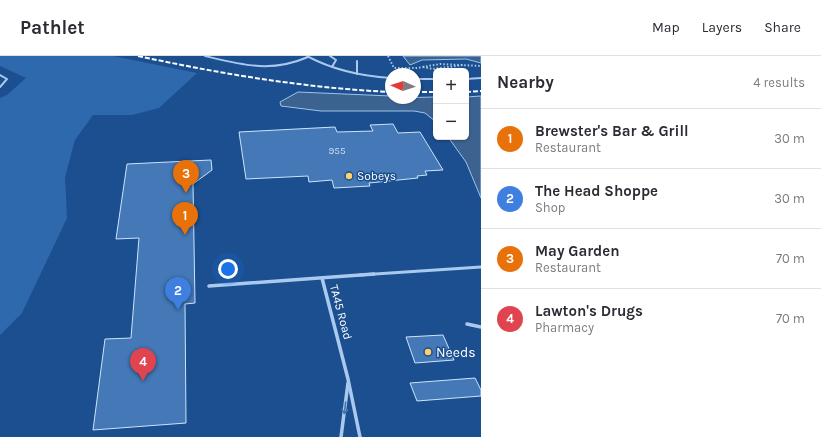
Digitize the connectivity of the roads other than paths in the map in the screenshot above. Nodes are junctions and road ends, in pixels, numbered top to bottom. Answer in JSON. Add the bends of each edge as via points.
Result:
{"nodes":[{"id":1,"x":205,"y":56,"type":"edge"},
{"id":2,"x":330,"y":56,"type":"edge"},
{"id":3,"x":307,"y":57,"type":"edge"},
{"id":4,"x":357,"y":61,"type":"dead end"},
{"id":5,"x":332,"y":67,"type":"junction"},
{"id":6,"x":358,"y":74,"type":"junction"},
{"id":7,"x":0,"y":75,"type":"edge"},
{"id":8,"x":385,"y":77,"type":"edge"},
{"id":9,"x":481,"y":78,"type":"edge"},
{"id":10,"x":421,"y":79,"type":"edge"},
{"id":11,"x":433,"y":79,"type":"edge"},
{"id":12,"x":469,"y":79,"type":"edge"},
{"id":13,"x":0,"y":86,"type":"edge"},
{"id":14,"x":481,"y":267,"type":"edge"},
{"id":15,"x":322,"y":278,"type":"junction"},
{"id":16,"x":209,"y":286,"type":"dead end"},
{"id":17,"x":467,"y":324,"type":"dead end"},
{"id":18,"x":481,"y":327,"type":"edge"},
{"id":19,"x":348,"y":379,"type":"junction"},
{"id":20,"x":341,"y":437,"type":"edge"},
{"id":21,"x":360,"y":437,"type":"edge"}],
"edges":[{"from":1,"to":3,"type":"lane","via":[[272,68],[290,65]]},
{"from":2,"to":5,"type":"lane","via":[[336,60]]},
{"from":3,"to":5,"type":"lane"},
{"from":4,"to":6,"type":"lane"},
{"from":5,"to":6,"type":"lane"},
{"from":6,"to":8,"type":"lane"},
{"from":7,"to":13,"type":"lane","via":[[7,79]]},
{"from":9,"to":12,"type":"lane"},
{"from":10,"to":11,"type":"lane"},
{"from":14,"to":15,"type":"lane","name":"TA45 Road"},
{"from":15,"to":16,"type":"lane"},
{"from":15,"to":19,"type":"lane","name":"TA45 Road"},
{"from":17,"to":18,"type":"lane"},
{"from":19,"to":20,"type":"lane","one_way":true},
{"from":19,"to":21,"type":"lane","name":"TA45 Road"}]}
